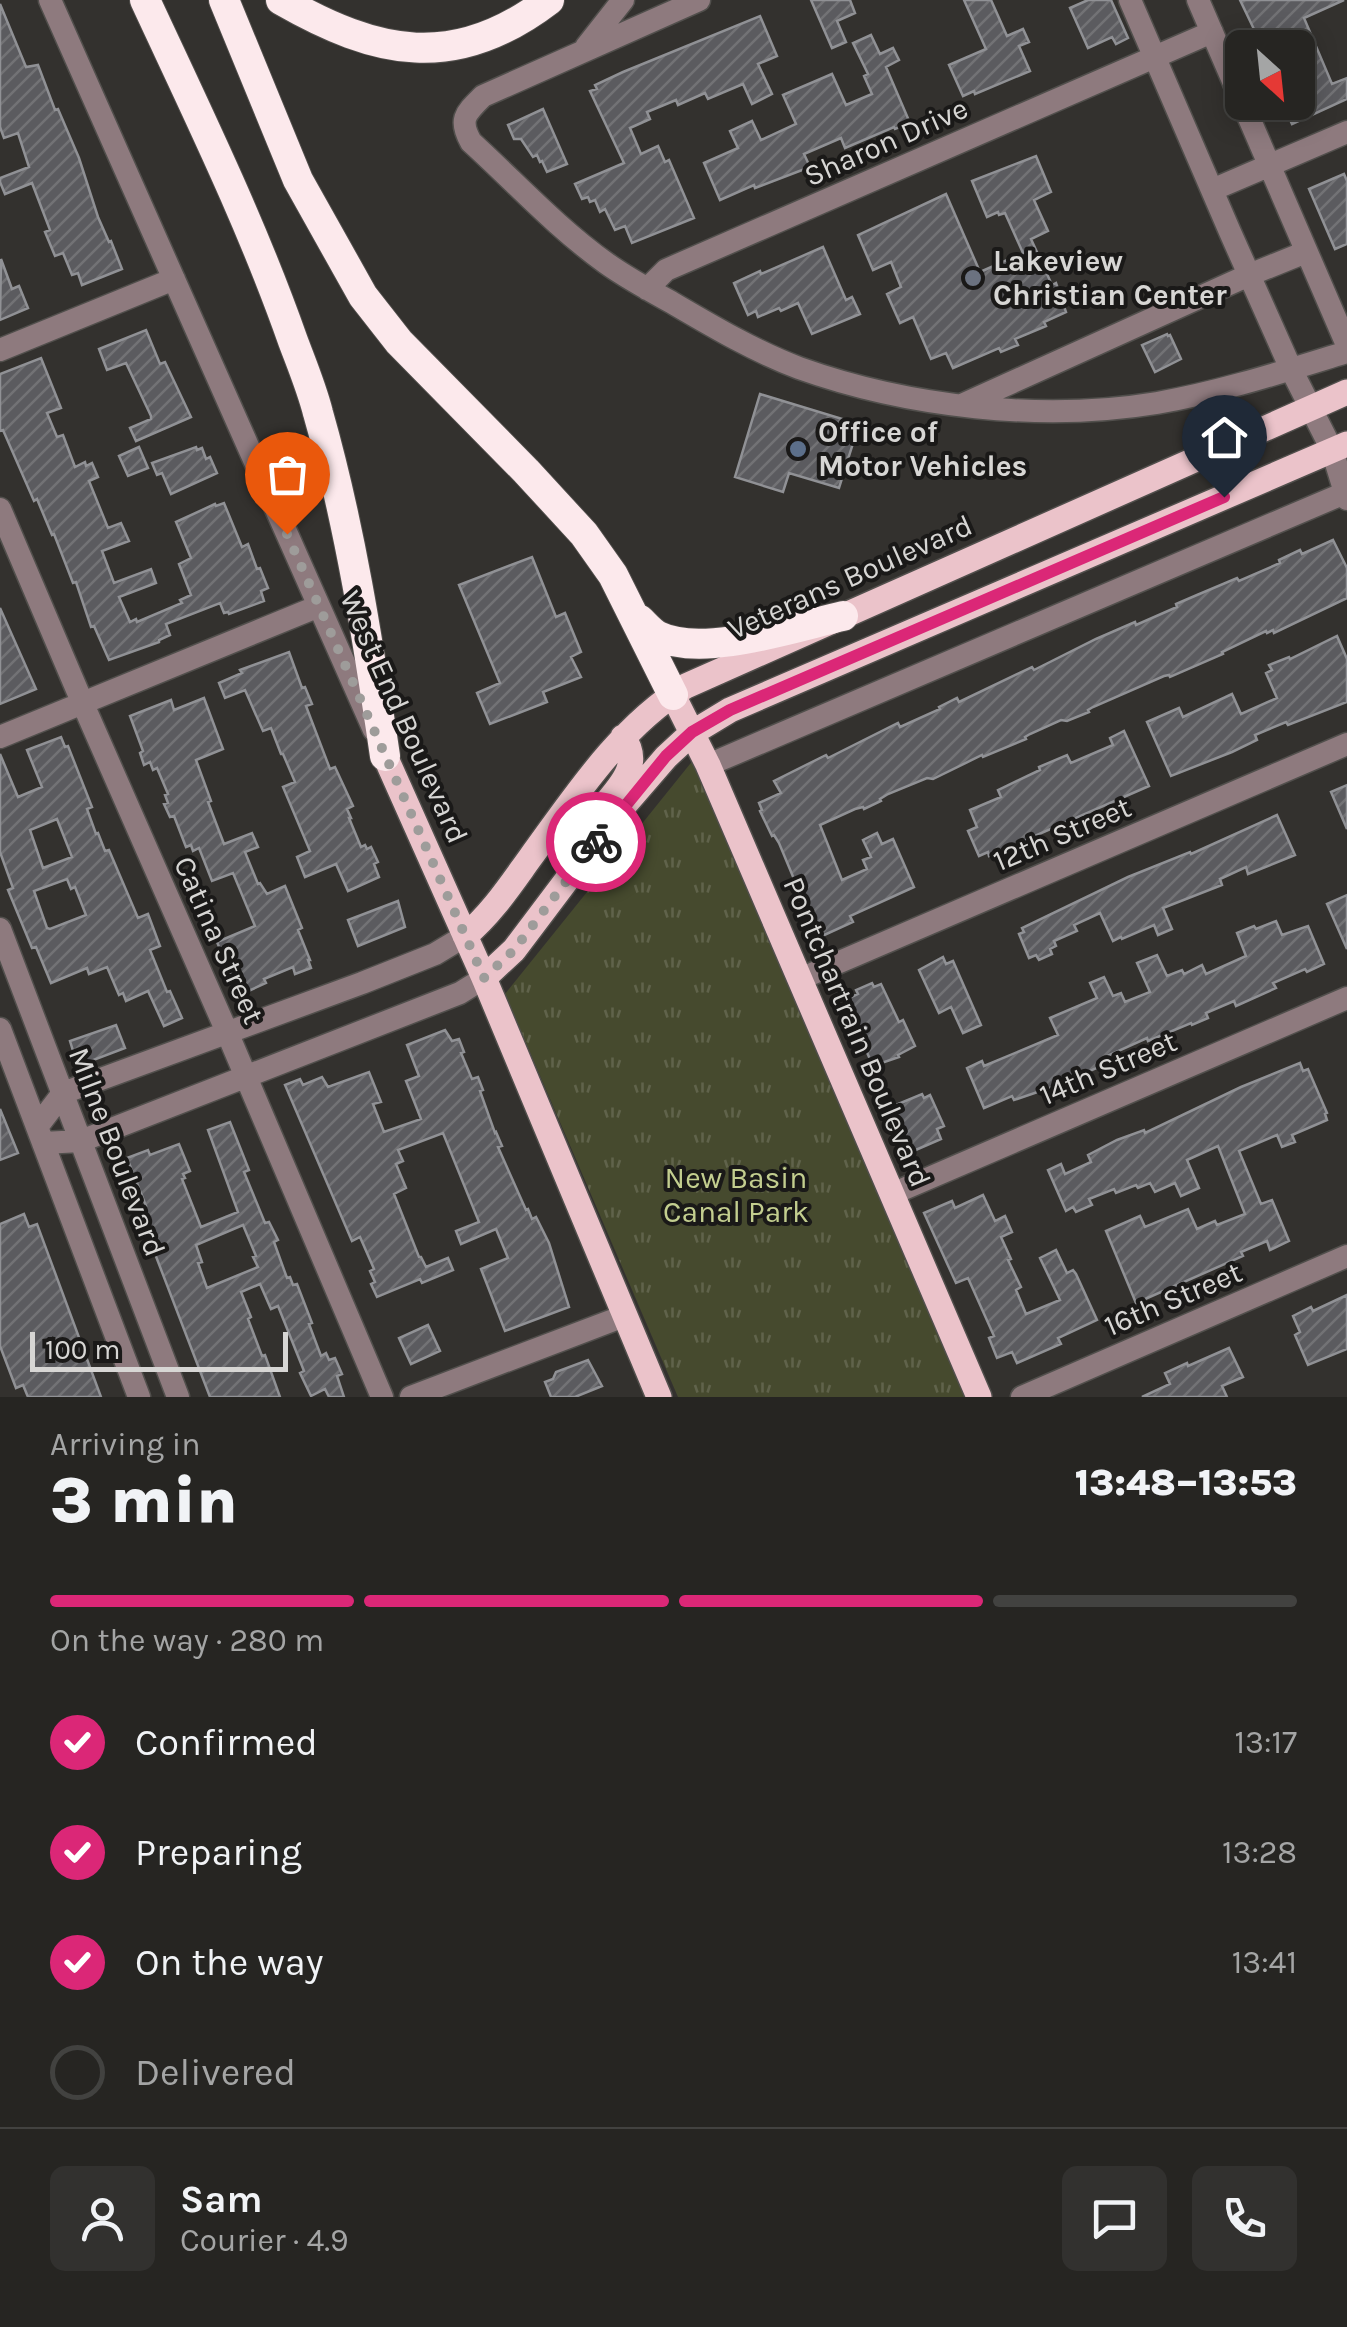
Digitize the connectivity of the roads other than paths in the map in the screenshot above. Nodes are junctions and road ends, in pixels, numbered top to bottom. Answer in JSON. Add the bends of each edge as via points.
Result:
{"nodes":[{"id":1,"x":145,"y":0,"type":"edge"},
{"id":2,"x":224,"y":0,"type":"edge"},
{"id":3,"x":280,"y":0,"type":"edge"},
{"id":4,"x":549,"y":0,"type":"edge"},
{"id":5,"x":624,"y":0,"type":"edge"},
{"id":6,"x":699,"y":0,"type":"edge"},
{"id":7,"x":1130,"y":0,"type":"edge"},
{"id":8,"x":1198,"y":0,"type":"edge"},
{"id":9,"x":53,"y":6,"type":"edge"},
{"id":10,"x":1212,"y":32,"type":"junction"},
{"id":11,"x":584,"y":50,"type":"junction"},
{"id":12,"x":1154,"y":58,"type":"junction"},
{"id":13,"x":1347,"y":132,"type":"edge"},
{"id":14,"x":1270,"y":165,"type":"junction"},
{"id":15,"x":1212,"y":190,"type":"junction"},
{"id":16,"x":1306,"y":252,"type":"junction"},
{"id":17,"x":1249,"y":275,"type":"junction"},
{"id":18,"x":174,"y":279,"type":"junction"},
{"id":19,"x":647,"y":288,"type":"junction"},
{"id":20,"x":1347,"y":348,"type":"edge"},
{"id":21,"x":0,"y":350,"type":"edge"},
{"id":22,"x":1291,"y":369,"type":"junction"},
{"id":23,"x":1347,"y":392,"type":"edge"},
{"id":24,"x":960,"y":406,"type":"junction"},
{"id":25,"x":1310,"y":408,"type":"junction"},
{"id":26,"x":1339,"y":447,"type":"edge"},
{"id":27,"x":1346,"y":495,"type":"edge"},
{"id":28,"x":0,"y":509,"type":"edge"},
{"id":29,"x":970,"y":558,"type":"junction"},
{"id":30,"x":988,"y":599,"type":"junction"},
{"id":31,"x":319,"y":606,"type":"junction"},
{"id":32,"x":635,"y":614,"type":"junction"},
{"id":33,"x":842,"y":616,"type":"junction"},
{"id":34,"x":673,"y":694,"type":"junction"},
{"id":35,"x":83,"y":704,"type":"junction"},
{"id":36,"x":692,"y":732,"type":"junction"},
{"id":37,"x":0,"y":736,"type":"edge"},
{"id":38,"x":623,"y":737,"type":"junction"},
{"id":39,"x":1347,"y":744,"type":"edge"},
{"id":40,"x":385,"y":756,"type":"junction"},
{"id":41,"x":708,"y":765,"type":"junction"},
{"id":42,"x":573,"y":872,"type":"junction"},
{"id":43,"x":0,"y":929,"type":"edge"},
{"id":44,"x":466,"y":936,"type":"junction"},
{"id":45,"x":484,"y":978,"type":"junction"},
{"id":46,"x":800,"y":979,"type":"junction"},
{"id":47,"x":1347,"y":998,"type":"edge"},
{"id":48,"x":0,"y":1028,"type":"edge"},
{"id":49,"x":227,"y":1032,"type":"junction"},
{"id":50,"x":42,"y":1039,"type":"junction"},
{"id":51,"x":4,"y":1054,"type":"edge"},
{"id":52,"x":246,"y":1076,"type":"junction"},
{"id":53,"x":63,"y":1093,"type":"junction"},
{"id":54,"x":40,"y":1135,"type":"junction"},
{"id":55,"x":81,"y":1142,"type":"junction"},
{"id":56,"x":892,"y":1194,"type":"junction"},
{"id":57,"x":1347,"y":1256,"type":"edge"},
{"id":58,"x":624,"y":1316,"type":"junction"},
{"id":59,"x":140,"y":1397,"type":"edge"},
{"id":60,"x":178,"y":1397,"type":"edge"},
{"id":61,"x":382,"y":1397,"type":"edge"},
{"id":62,"x":411,"y":1397,"type":"edge"},
{"id":63,"x":659,"y":1397,"type":"edge"},
{"id":64,"x":979,"y":1397,"type":"edge"},
{"id":65,"x":1022,"y":1397,"type":"edge"}],
"edges":[{"from":1,"to":40,"type":"highway","via":[[272,283],[318,410],[366,627]]},
{"from":2,"to":32,"type":"highway","via":[[298,180],[363,296],[584,534]]},
{"from":3,"to":4,"type":"highway","via":[[348,34],[418,49],[474,41]]},
{"from":5,"to":11,"type":"street"},
{"from":6,"to":11,"type":"street"},
{"from":7,"to":12,"type":"street"},
{"from":8,"to":10,"type":"street"},
{"from":9,"to":18,"type":"street","name":"West End Boulevard"},
{"from":10,"to":12,"type":"street","name":"Sharon Drive"},
{"from":10,"to":14,"type":"street"},
{"from":11,"to":19,"type":"street","via":[[483,96],[470,108],[464,130],[564,229]]},
{"from":12,"to":15,"type":"street"},
{"from":12,"to":19,"type":"street","name":"Sharon Drive","via":[[666,270]]},
{"from":13,"to":14,"type":"street"},
{"from":14,"to":15,"type":"street"},
{"from":14,"to":16,"type":"street"},
{"from":15,"to":17,"type":"street"},
{"from":16,"to":17,"type":"street"},
{"from":16,"to":20,"type":"street"},
{"from":17,"to":22,"type":"street"},
{"from":17,"to":24,"type":"street"},
{"from":18,"to":21,"type":"street"},
{"from":18,"to":31,"type":"street","name":"West End Boulevard"},
{"from":19,"to":24,"type":"street","via":[[795,366]]},
{"from":20,"to":22,"type":"street"},
{"from":22,"to":24,"type":"street","via":[[1156,403],[1075,412]]},
{"from":22,"to":25,"type":"street"},
{"from":23,"to":25,"type":"main road","name":"Veterans Boulevard"},
{"from":25,"to":26,"type":"street"},
{"from":25,"to":29,"type":"main road","name":"Veterans Boulevard"},
{"from":26,"to":27,"type":"street"},
{"from":26,"to":30,"type":"main road"},
{"from":27,"to":41,"type":"street"},
{"from":28,"to":35,"type":"street","name":"Catina Street"},
{"from":29,"to":30,"type":"main road"},
{"from":29,"to":33,"type":"main road","name":"Veterans Boulevard"},
{"from":30,"to":36,"type":"main road"},
{"from":31,"to":35,"type":"street"},
{"from":31,"to":40,"type":"street","name":"West End Boulevard"},
{"from":32,"to":33,"type":"highway","via":[[654,634],[694,643]]},
{"from":32,"to":34,"type":"highway"},
{"from":33,"to":34,"type":"main road","name":"Veterans Boulevard"},
{"from":34,"to":36,"type":"main road","name":"Pontchartrain Boulevard"},
{"from":34,"to":38,"type":"main road","name":"Veterans Boulevard"},
{"from":35,"to":37,"type":"street"},
{"from":35,"to":49,"type":"street","name":"Catina Street"},
{"from":36,"to":41,"type":"main road","name":"Pontchartrain Boulevard"},
{"from":36,"to":42,"type":"main road"},
{"from":38,"to":42,"type":"main road","via":[[632,754],[630,768],[584,829]]},
{"from":38,"to":44,"type":"main road","name":"Veterans Boulevard"},
{"from":39,"to":46,"type":"street","name":"12th Street"},
{"from":40,"to":44,"type":"main road","name":"West End Boulevard"},
{"from":41,"to":46,"type":"main road","name":"Pontchartrain Boulevard"},
{"from":42,"to":45,"type":"main road"},
{"from":43,"to":50,"type":"street","name":"Milne Boulevard"},
{"from":44,"to":45,"type":"main road","name":"West End Boulevard"},
{"from":44,"to":49,"type":"street","via":[[435,954]]},
{"from":45,"to":52,"type":"street"},
{"from":45,"to":58,"type":"main road","name":"West End Boulevard"},
{"from":46,"to":56,"type":"main road","name":"Pontchartrain Boulevard"},
{"from":47,"to":56,"type":"street","name":"14th Street"},
{"from":48,"to":51,"type":"street"},
{"from":49,"to":52,"type":"street","name":"Catina Street"},
{"from":49,"to":53,"type":"street"},
{"from":50,"to":51,"type":"street"},
{"from":50,"to":53,"type":"street","name":"Milne Boulevard"},
{"from":51,"to":54,"type":"street"},
{"from":52,"to":55,"type":"street"},
{"from":52,"to":61,"type":"street","name":"Catina Street"},
{"from":53,"to":54,"type":"street"},
{"from":53,"to":55,"type":"street","name":"Milne Boulevard"},
{"from":54,"to":55,"type":"street"},
{"from":54,"to":59,"type":"street"},
{"from":55,"to":60,"type":"street","name":"Milne Boulevard"},
{"from":56,"to":64,"type":"main road","name":"Pontchartrain Boulevard"},
{"from":57,"to":65,"type":"street","name":"16th Street"},
{"from":58,"to":62,"type":"street"},
{"from":58,"to":63,"type":"main road","name":"West End Boulevard"}]}
